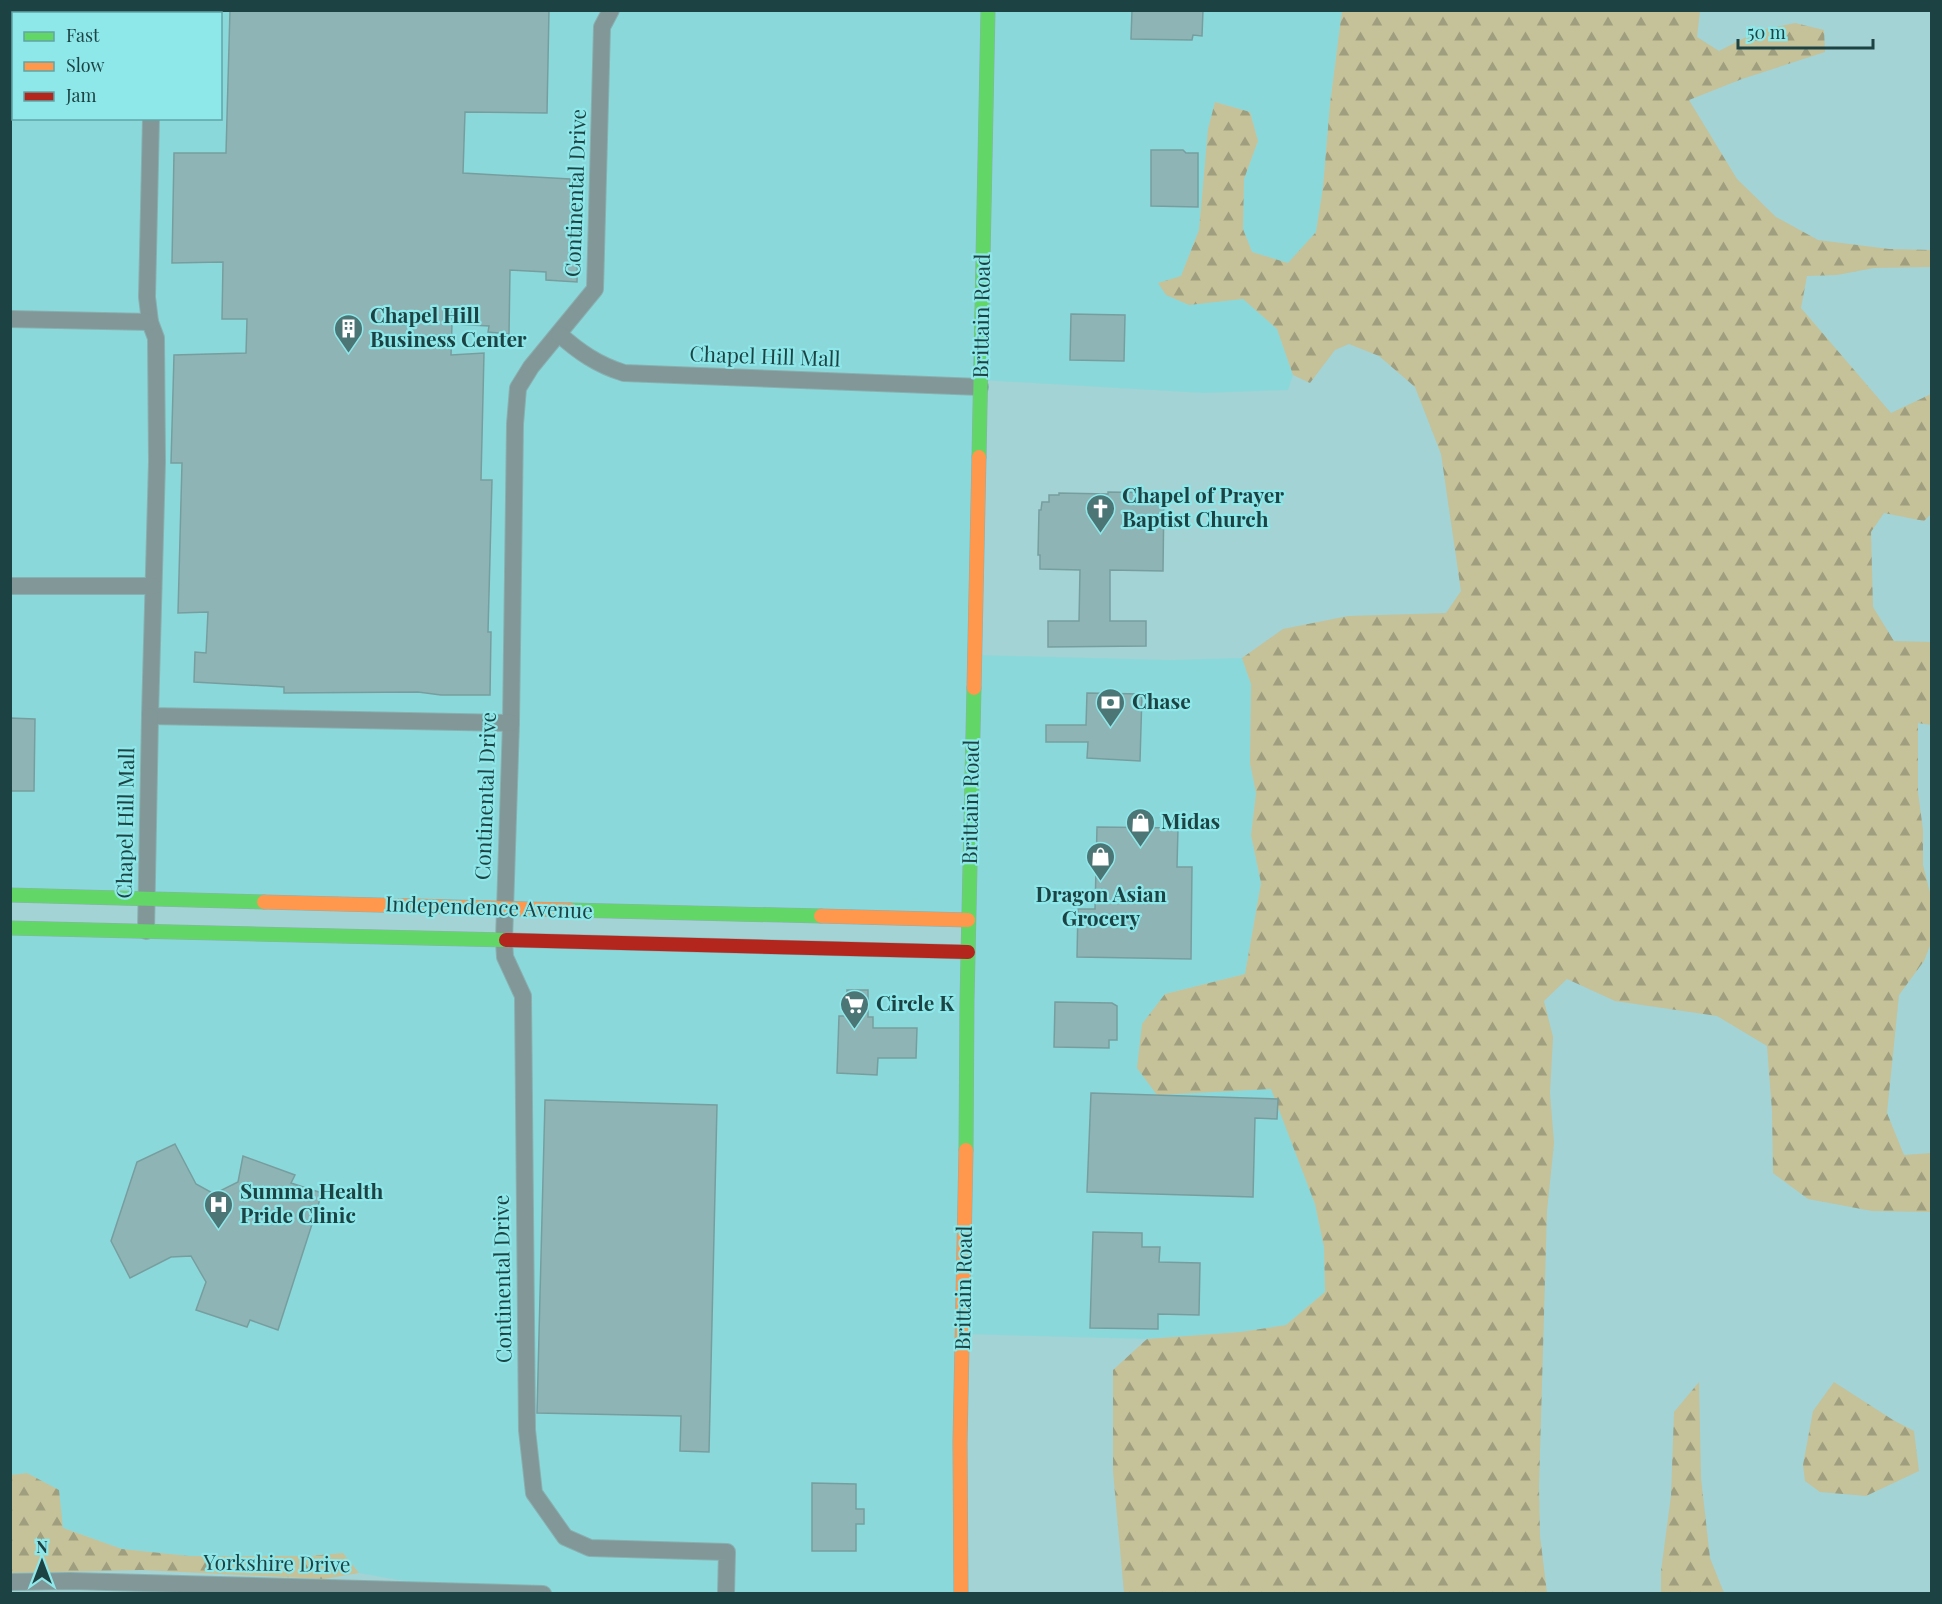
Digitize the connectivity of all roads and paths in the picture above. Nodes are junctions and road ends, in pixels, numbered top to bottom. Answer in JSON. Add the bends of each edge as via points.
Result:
{"nodes":[{"id":1,"x":611,"y":10,"type":"edge"},
{"id":2,"x":988,"y":10,"type":"edge"},
{"id":3,"x":151,"y":120,"type":"edge"},
{"id":4,"x":10,"y":319,"type":"edge"},
{"id":5,"x":150,"y":322,"type":"junction"},
{"id":6,"x":559,"y":334,"type":"junction"},
{"id":7,"x":980,"y":387,"type":"junction"},
{"id":8,"x":10,"y":585,"type":"edge"},
{"id":9,"x":153,"y":586,"type":"junction"},
{"id":10,"x":150,"y":717,"type":"junction"},
{"id":11,"x":511,"y":723,"type":"junction"},
{"id":12,"x":10,"y":896,"type":"edge"},
{"id":13,"x":147,"y":899,"type":"junction"},
{"id":14,"x":505,"y":908,"type":"junction"},
{"id":15,"x":968,"y":920,"type":"junction"},
{"id":16,"x":10,"y":928,"type":"edge"},
{"id":17,"x":146,"y":931,"type":"junction"},
{"id":18,"x":504,"y":941,"type":"junction"},
{"id":19,"x":968,"y":952,"type":"junction"},
{"id":20,"x":10,"y":1582,"type":"edge"},
{"id":21,"x":239,"y":1589,"type":"edge"},
{"id":22,"x":543,"y":1593,"type":"edge"},
{"id":23,"x":726,"y":1593,"type":"edge"},
{"id":24,"x":961,"y":1593,"type":"edge"}],
"edges":[{"from":1,"to":6,"type":"street","name":"Continental Drive","via":[[602,27],[597,282]]},
{"from":2,"to":7,"type":"street","name":"Brittain Road"},
{"from":3,"to":5,"type":"street","name":"Chapel Hill Mall","via":[[147,297]]},
{"from":4,"to":5,"type":"street"},
{"from":5,"to":9,"type":"street","name":"Chapel Hill Mall","via":[[156,338]]},
{"from":6,"to":7,"type":"street","name":"Chapel Hill Mall","via":[[584,355],[624,373]]},
{"from":6,"to":11,"type":"street","name":"Continental Drive","via":[[518,388]]},
{"from":7,"to":15,"type":"street","name":"Brittain Road"},
{"from":8,"to":9,"type":"street"},
{"from":9,"to":10,"type":"street","name":"Chapel Hill Mall"},
{"from":10,"to":11,"type":"street"},
{"from":10,"to":13,"type":"street","name":"Chapel Hill Mall"},
{"from":11,"to":14,"type":"street","name":"Continental Drive"},
{"from":12,"to":13,"type":"street","name":"Independence Avenue"},
{"from":13,"to":14,"type":"street","name":"Independence Avenue"},
{"from":13,"to":17,"type":"street","name":"Chapel Hill Mall"},
{"from":14,"to":15,"type":"street","name":"Independence Avenue"},
{"from":14,"to":18,"type":"street","name":"Continental Drive"},
{"from":15,"to":19,"type":"street","name":"Brittain Road"},
{"from":16,"to":17,"type":"street","name":"Independence Avenue"},
{"from":17,"to":18,"type":"street","name":"Independence Avenue"},
{"from":18,"to":19,"type":"street","name":"Independence Avenue"},
{"from":18,"to":23,"type":"street","name":"Continental Drive","via":[[505,957],[523,996],[527,1430],[534,1493],[565,1537],[590,1548],[727,1552]]},
{"from":19,"to":24,"type":"street","name":"Brittain Road"},
{"from":20,"to":21,"type":"street","name":"Yorkshire Drive"},
{"from":21,"to":22,"type":"street","name":"Yorkshire Drive"}]}
